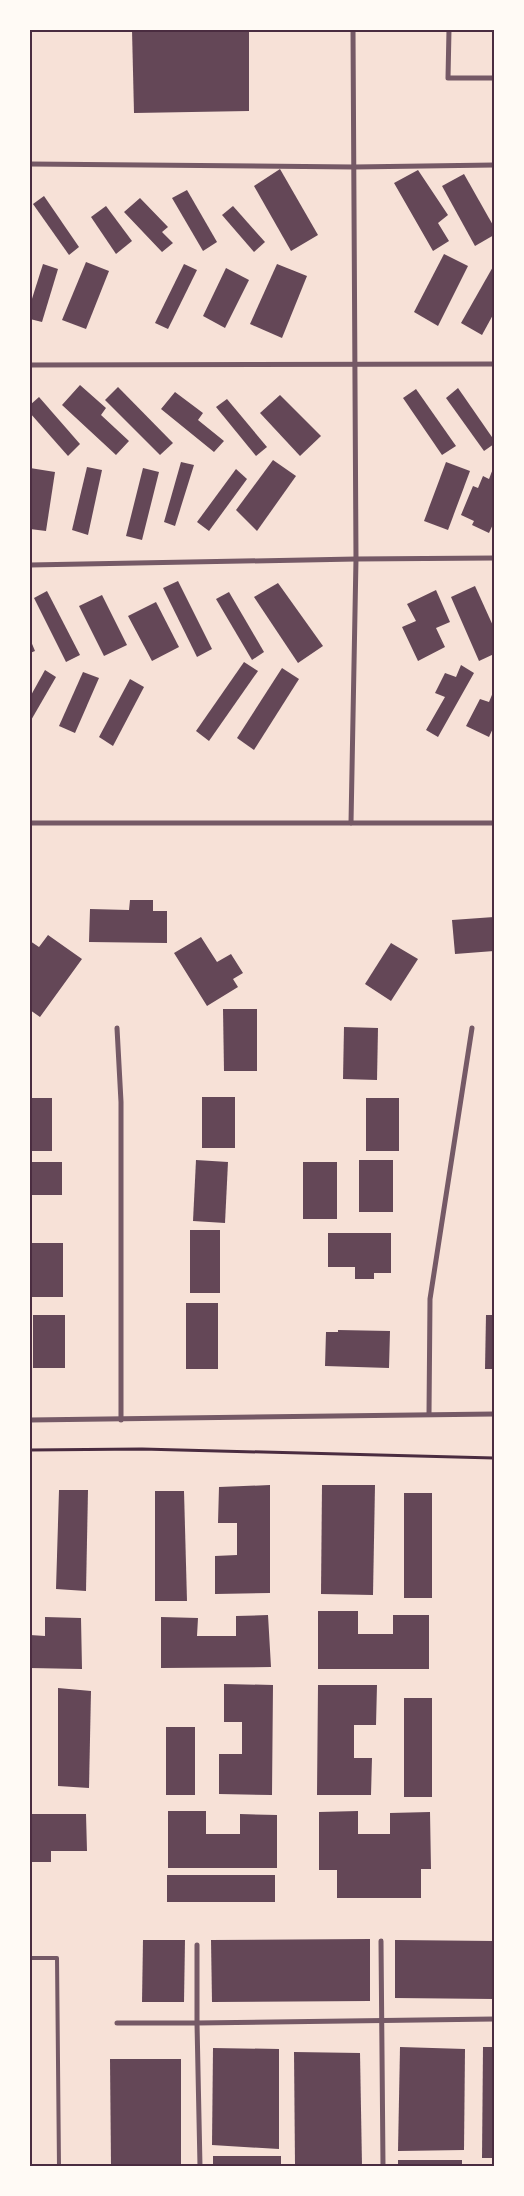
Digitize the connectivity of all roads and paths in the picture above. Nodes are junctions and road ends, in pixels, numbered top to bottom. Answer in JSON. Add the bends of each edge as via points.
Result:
{"nodes":[{"id":1,"x":353,"y":30,"type":"edge"},
{"id":2,"x":449,"y":30,"type":"edge"},
{"id":3,"x":494,"y":78,"type":"edge"},
{"id":4,"x":30,"y":164,"type":"edge"},
{"id":5,"x":494,"y":165,"type":"edge"},
{"id":6,"x":354,"y":167,"type":"junction"},
{"id":7,"x":494,"y":364,"type":"edge"},
{"id":8,"x":30,"y":365,"type":"edge"},
{"id":9,"x":355,"y":365,"type":"junction"},
{"id":10,"x":494,"y":558,"type":"edge"},
{"id":11,"x":356,"y":559,"type":"junction"},
{"id":12,"x":30,"y":565,"type":"edge"},
{"id":13,"x":30,"y":823,"type":"edge"},
{"id":14,"x":351,"y":823,"type":"junction"},
{"id":15,"x":494,"y":823,"type":"edge"},
{"id":16,"x":117,"y":1028,"type":"dead end"},
{"id":17,"x":472,"y":1028,"type":"dead end"},
{"id":18,"x":429,"y":1414,"type":"junction"},
{"id":19,"x":494,"y":1414,"type":"edge"},
{"id":20,"x":30,"y":1420,"type":"edge"},
{"id":21,"x":121,"y":1420,"type":"junction"},
{"id":22,"x":30,"y":1450,"type":"edge"},
{"id":23,"x":494,"y":1458,"type":"edge"},
{"id":24,"x":381,"y":1941,"type":"dead end"},
{"id":25,"x":197,"y":1946,"type":"dead end"},
{"id":26,"x":30,"y":1958,"type":"edge"},
{"id":27,"x":494,"y":2019,"type":"edge"},
{"id":28,"x":381,"y":2020,"type":"junction"},
{"id":29,"x":197,"y":2022,"type":"junction"},
{"id":30,"x":117,"y":2023,"type":"dead end"},
{"id":31,"x":59,"y":2166,"type":"edge"},
{"id":32,"x":200,"y":2166,"type":"edge"},
{"id":33,"x":382,"y":2166,"type":"edge"}],
"edges":[{"from":1,"to":6,"type":"street"},
{"from":2,"to":3,"type":"street","via":[[448,78]]},
{"from":4,"to":6,"type":"street"},
{"from":5,"to":6,"type":"street"},
{"from":6,"to":9,"type":"street"},
{"from":7,"to":9,"type":"street"},
{"from":8,"to":9,"type":"street"},
{"from":9,"to":11,"type":"street"},
{"from":10,"to":11,"type":"street"},
{"from":11,"to":12,"type":"street"},
{"from":11,"to":14,"type":"street"},
{"from":13,"to":14,"type":"street"},
{"from":14,"to":15,"type":"street"},
{"from":16,"to":21,"type":"street","via":[[121,1102]]},
{"from":17,"to":18,"type":"street","via":[[430,1299]]},
{"from":18,"to":19,"type":"street"},
{"from":18,"to":21,"type":"street"},
{"from":20,"to":21,"type":"street"},
{"from":22,"to":23,"type":"path","via":[[142,1449]]},
{"from":24,"to":28,"type":"street"},
{"from":25,"to":29,"type":"street"},
{"from":26,"to":31,"type":"lane","via":[[57,1958]]},
{"from":27,"to":28,"type":"street"},
{"from":28,"to":29,"type":"street"},
{"from":28,"to":33,"type":"street"},
{"from":29,"to":30,"type":"street"},
{"from":29,"to":32,"type":"street"}]}
